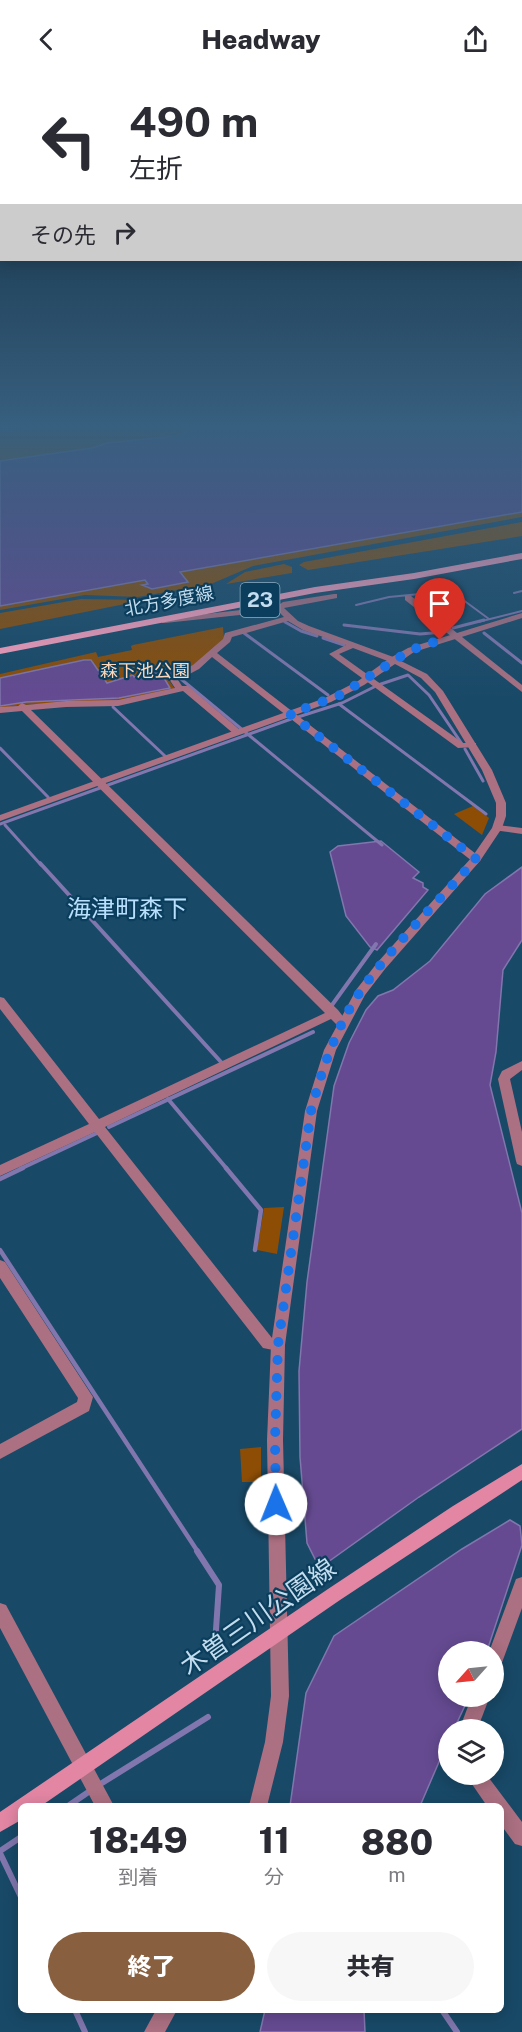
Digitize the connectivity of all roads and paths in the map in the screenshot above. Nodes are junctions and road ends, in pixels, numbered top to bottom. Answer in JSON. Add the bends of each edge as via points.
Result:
{"nodes":[{"id":1,"x":522,"y":556,"type":"edge"},
{"id":2,"x":334,"y":596,"type":"dead end"},
{"id":3,"x":408,"y":598,"type":"dead end"},
{"id":4,"x":280,"y":608,"type":"junction"},
{"id":5,"x":522,"y":615,"type":"edge"},
{"id":6,"x":290,"y":618,"type":"junction"},
{"id":7,"x":129,"y":626,"type":"junction"},
{"id":8,"x":455,"y":636,"type":"junction"},
{"id":9,"x":354,"y":645,"type":"junction"},
{"id":10,"x":0,"y":651,"type":"edge"},
{"id":11,"x":212,"y":653,"type":"junction"},
{"id":12,"x":393,"y":660,"type":"junction"},
{"id":13,"x":366,"y":679,"type":"junction"},
{"id":14,"x":180,"y":689,"type":"junction"},
{"id":15,"x":522,"y":689,"type":"edge"},
{"id":16,"x":22,"y":706,"type":"junction"},
{"id":17,"x":0,"y":710,"type":"edge"},
{"id":18,"x":290,"y":714,"type":"junction"},
{"id":19,"x":241,"y":731,"type":"junction"},
{"id":20,"x":473,"y":745,"type":"junction"},
{"id":21,"x":99,"y":783,"type":"junction"},
{"id":22,"x":0,"y":818,"type":"edge"},
{"id":23,"x":497,"y":828,"type":"junction"},
{"id":24,"x":522,"y":831,"type":"edge"},
{"id":25,"x":476,"y":859,"type":"junction"},
{"id":26,"x":0,"y":1000,"type":"edge"},
{"id":27,"x":338,"y":1018,"type":"junction"},
{"id":28,"x":522,"y":1065,"type":"edge"},
{"id":29,"x":97,"y":1125,"type":"junction"},
{"id":30,"x":522,"y":1161,"type":"edge"},
{"id":31,"x":0,"y":1171,"type":"edge"},
{"id":32,"x":0,"y":1266,"type":"edge"},
{"id":33,"x":278,"y":1345,"type":"junction"},
{"id":34,"x":0,"y":1452,"type":"edge"},
{"id":35,"x":522,"y":1471,"type":"edge"},
{"id":36,"x":522,"y":1585,"type":"edge"},
{"id":37,"x":0,"y":1611,"type":"edge"},
{"id":38,"x":278,"y":1633,"type":"junction"},
{"id":39,"x":502,"y":1641,"type":"edge"},
{"id":40,"x":84,"y":1767,"type":"junction"},
{"id":41,"x":482,"y":1785,"type":"edge"},
{"id":42,"x":30,"y":1803,"type":"edge"},
{"id":43,"x":103,"y":1803,"type":"edge"},
{"id":44,"x":259,"y":1803,"type":"edge"},
{"id":45,"x":496,"y":1803,"type":"edge"},
{"id":46,"x":18,"y":1811,"type":"edge"},
{"id":47,"x":504,"y":1814,"type":"edge"},
{"id":48,"x":0,"y":1823,"type":"edge"},
{"id":49,"x":522,"y":1837,"type":"edge"},
{"id":50,"x":165,"y":2013,"type":"edge"},
{"id":51,"x":154,"y":2032,"type":"edge"}],
"edges":[{"from":1,"to":7,"type":"main road","name":"北方多度線","number":"23"},
{"from":2,"to":4,"type":"street","via":[[283,604]]},
{"from":3,"to":8,"type":"street"},
{"from":4,"to":6,"type":"street"},
{"from":4,"to":7,"type":"street"},
{"from":5,"to":8,"type":"street"},
{"from":6,"to":9,"type":"street","via":[[313,631]]},
{"from":6,"to":11,"type":"street","via":[[228,635]]},
{"from":7,"to":10,"type":"main road","name":"北方多度線","number":"23"},
{"from":8,"to":12,"type":"street","via":[[425,644]]},
{"from":8,"to":15,"type":"street"},
{"from":9,"to":12,"type":"street"},
{"from":9,"to":13,"type":"street","via":[[333,654]]},
{"from":11,"to":14,"type":"street","via":[[196,667],[172,679]]},
{"from":11,"to":18,"type":"street"},
{"from":12,"to":13,"type":"street"},
{"from":12,"to":20,"type":"street","via":[[423,676],[439,691]]},
{"from":13,"to":18,"type":"street","via":[[340,695]]},
{"from":13,"to":20,"type":"street","via":[[460,746]]},
{"from":14,"to":16,"type":"street","via":[[118,704]]},
{"from":14,"to":19,"type":"street","via":[[185,688]]},
{"from":16,"to":17,"type":"street"},
{"from":16,"to":21,"type":"street"},
{"from":18,"to":19,"type":"street"},
{"from":18,"to":25,"type":"street"},
{"from":19,"to":21,"type":"street"},
{"from":20,"to":23,"type":"street","via":[[501,803]]},
{"from":21,"to":22,"type":"street"},
{"from":21,"to":27,"type":"street"},
{"from":23,"to":24,"type":"street"},
{"from":23,"to":25,"type":"street"},
{"from":25,"to":27,"type":"street"},
{"from":26,"to":29,"type":"street"},
{"from":27,"to":29,"type":"street"},
{"from":27,"to":33,"type":"street","via":[[311,1111]]},
{"from":28,"to":30,"type":"street","via":[[504,1079]]},
{"from":29,"to":31,"type":"street"},
{"from":29,"to":33,"type":"street","via":[[268,1344]]},
{"from":32,"to":34,"type":"street","via":[[86,1397],[84,1406]]},
{"from":33,"to":38,"type":"street"},
{"from":35,"to":38,"type":"main road","name":"木曽三川公園線"},
{"from":36,"to":39,"type":"street"},
{"from":37,"to":40,"type":"street"},
{"from":38,"to":40,"type":"main road","name":"木曽三川公園線"},
{"from":38,"to":44,"type":"street","via":[[280,1696],[274,1742]]},
{"from":40,"to":42,"type":"main road","name":"木曽三川公園線"},
{"from":40,"to":43,"type":"street"},
{"from":41,"to":45,"type":"street"},
{"from":46,"to":48,"type":"main road"},
{"from":47,"to":49,"type":"street"},
{"from":50,"to":51,"type":"street"}]}
